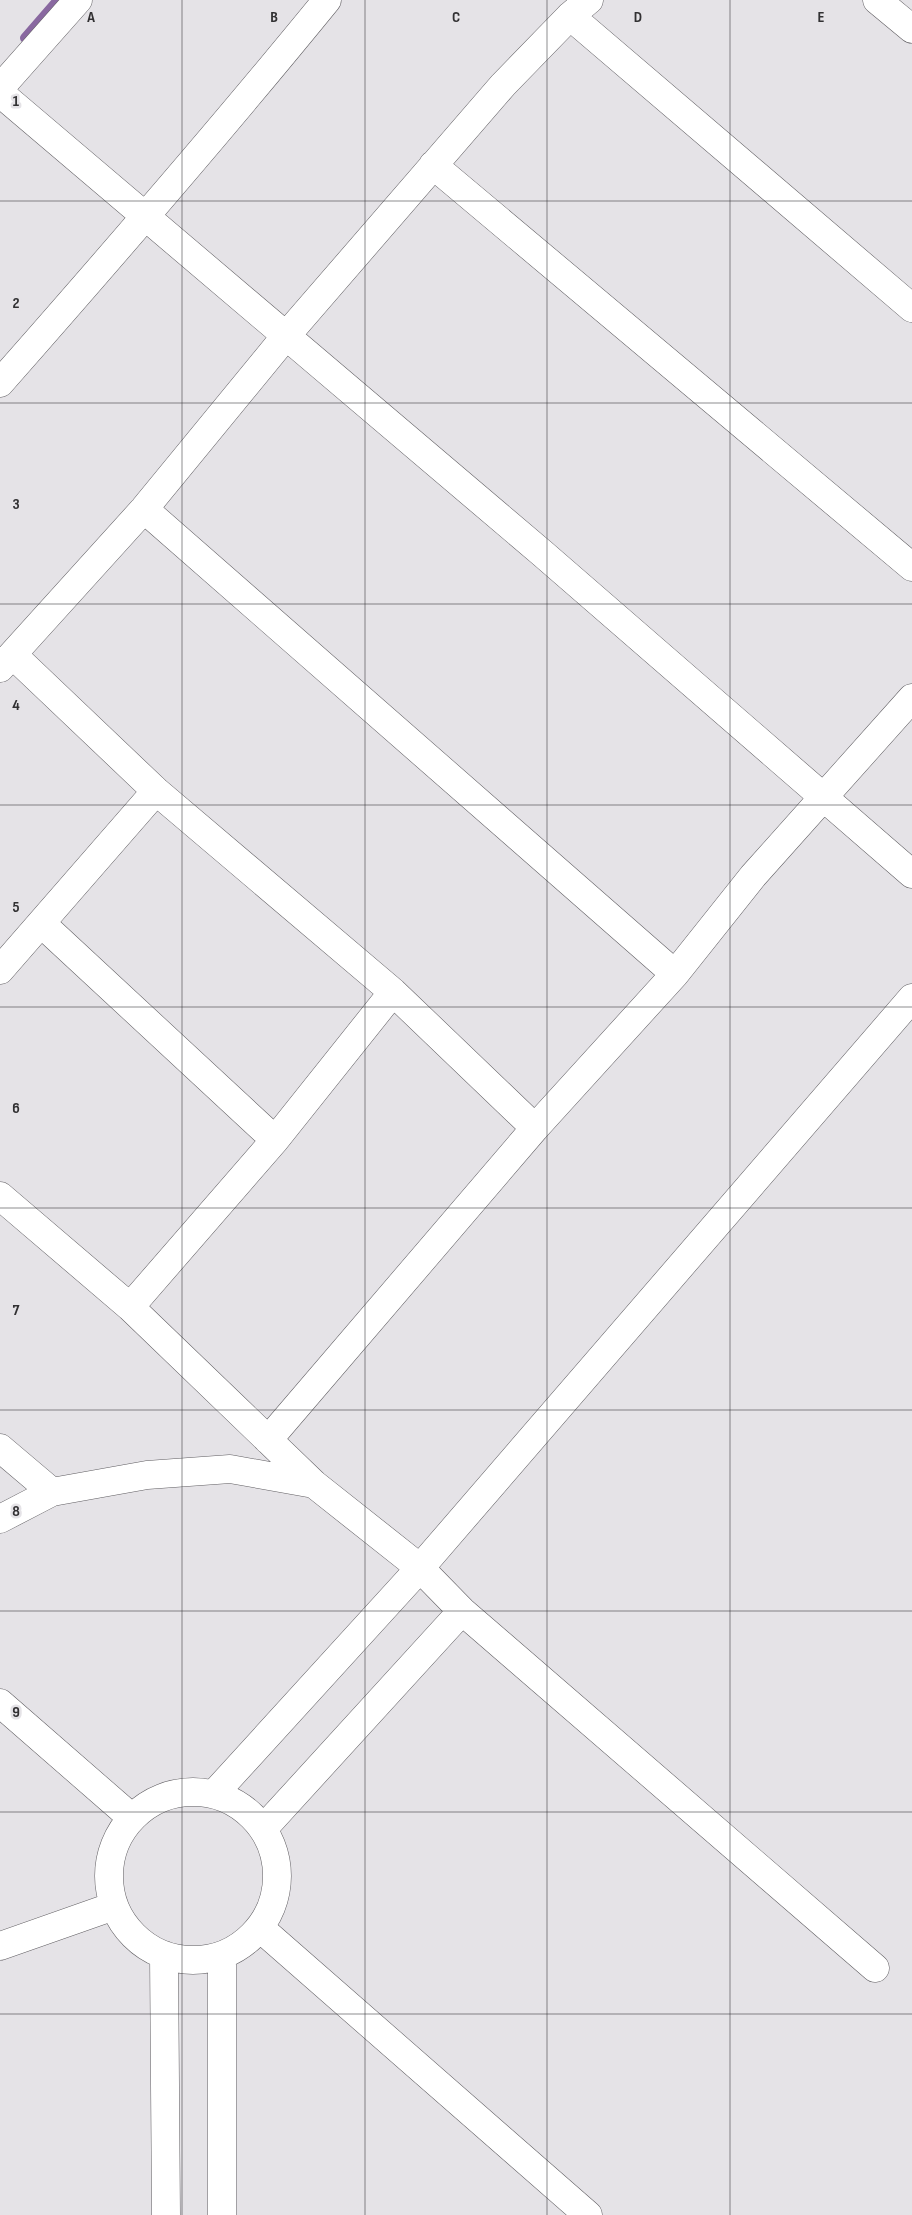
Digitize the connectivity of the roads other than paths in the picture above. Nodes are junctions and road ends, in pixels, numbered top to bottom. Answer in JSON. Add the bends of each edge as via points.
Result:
{"nodes":[{"id":1,"x":78,"y":0,"type":"edge"},
{"id":2,"x":327,"y":0,"type":"edge"},
{"id":3,"x":877,"y":0,"type":"edge"},
{"id":4,"x":580,"y":8,"type":"edge"},
{"id":5,"x":912,"y":29,"type":"edge"},
{"id":6,"x":0,"y":88,"type":"edge"},
{"id":7,"x":0,"y":93,"type":"edge"},
{"id":8,"x":433,"y":165,"type":"junction"},
{"id":9,"x":145,"y":218,"type":"junction"},
{"id":10,"x":912,"y":308,"type":"edge"},
{"id":11,"x":285,"y":337,"type":"junction"},
{"id":12,"x":0,"y":383,"type":"edge"},
{"id":13,"x":144,"y":508,"type":"junction"},
{"id":14,"x":912,"y":567,"type":"edge"},
{"id":15,"x":6,"y":661,"type":"edge"},
{"id":16,"x":912,"y":698,"type":"edge"},
{"id":17,"x":156,"y":790,"type":"junction"},
{"id":18,"x":822,"y":798,"type":"junction"},
{"id":19,"x":912,"y":874,"type":"edge"},
{"id":20,"x":41,"y":923,"type":"junction"},
{"id":21,"x":0,"y":970,"type":"edge"},
{"id":22,"x":675,"y":974,"type":"junction"},
{"id":23,"x":393,"y":992,"type":"junction"},
{"id":24,"x":912,"y":998,"type":"edge"},
{"id":25,"x":535,"y":1128,"type":"junction"},
{"id":26,"x":275,"y":1140,"type":"junction"},
{"id":27,"x":0,"y":1196,"type":"edge"},
{"id":28,"x":130,"y":1307,"type":"junction"},
{"id":29,"x":268,"y":1440,"type":"junction"},
{"id":30,"x":0,"y":1448,"type":"edge"},
{"id":31,"x":314,"y":1484,"type":"junction"},
{"id":32,"x":52,"y":1492,"type":"junction"},
{"id":33,"x":0,"y":1519,"type":"edge"},
{"id":34,"x":420,"y":1568,"type":"junction"},
{"id":35,"x":462,"y":1611,"type":"junction"},
{"id":36,"x":0,"y":1703,"type":"edge"},
{"id":37,"x":214,"y":1794,"type":"junction"},
{"id":38,"x":132,"y":1818,"type":"junction"},
{"id":39,"x":264,"y":1829,"type":"junction"},
{"id":40,"x":114,"y":1906,"type":"junction"},
{"id":41,"x":260,"y":1928,"type":"junction"},
{"id":42,"x":0,"y":1946,"type":"edge"},
{"id":43,"x":164,"y":1955,"type":"junction"},
{"id":44,"x":222,"y":1956,"type":"junction"},
{"id":45,"x":875,"y":1968,"type":"dead end"},
{"id":46,"x":166,"y":2215,"type":"edge"},
{"id":47,"x":222,"y":2215,"type":"edge"},
{"id":48,"x":588,"y":2215,"type":"edge"}],
"edges":[{"from":1,"to":6,"type":"street"},
{"from":2,"to":9,"type":"street"},
{"from":3,"to":5,"type":"street"},
{"from":4,"to":8,"type":"street","via":[[503,85]]},
{"from":4,"to":10,"type":"street"},
{"from":7,"to":9,"type":"street"},
{"from":8,"to":11,"type":"street"},
{"from":8,"to":14,"type":"street"},
{"from":9,"to":11,"type":"street"},
{"from":9,"to":12,"type":"street"},
{"from":11,"to":13,"type":"street"},
{"from":11,"to":18,"type":"street","via":[[542,553]]},
{"from":13,"to":15,"type":"street"},
{"from":13,"to":22,"type":"street"},
{"from":15,"to":17,"type":"street"},
{"from":16,"to":18,"type":"street"},
{"from":17,"to":20,"type":"street"},
{"from":17,"to":23,"type":"street"},
{"from":18,"to":19,"type":"street"},
{"from":18,"to":22,"type":"street","via":[[753,876]]},
{"from":20,"to":21,"type":"street"},
{"from":20,"to":26,"type":"street"},
{"from":22,"to":25,"type":"street"},
{"from":23,"to":25,"type":"street"},
{"from":23,"to":26,"type":"street"},
{"from":24,"to":34,"type":"street"},
{"from":25,"to":29,"type":"street"},
{"from":26,"to":28,"type":"street"},
{"from":27,"to":28,"type":"street"},
{"from":28,"to":29,"type":"street"},
{"from":29,"to":31,"type":"street"},
{"from":30,"to":32,"type":"street"},
{"from":31,"to":32,"type":"street","via":[[230,1469],[147,1475]]},
{"from":31,"to":34,"type":"street"},
{"from":32,"to":33,"type":"street"},
{"from":34,"to":35,"type":"street"},
{"from":34,"to":37,"type":"street"},
{"from":35,"to":39,"type":"street"},
{"from":35,"to":45,"type":"street"},
{"from":36,"to":38,"type":"street"},
{"from":37,"to":38,"type":"street","via":[[188,1791],[170,1795],[152,1802]]},
{"from":37,"to":39,"type":"street","via":[[247,1811]]},
{"from":38,"to":40,"type":"street","via":[[119,1834],[110,1864],[109,1885]]},
{"from":39,"to":41,"type":"street","via":[[278,1873],[275,1896]]},
{"from":40,"to":42,"type":"street"},
{"from":40,"to":43,"type":"street","via":[[137,1940]]},
{"from":41,"to":44,"type":"street","via":[[247,1941]]},
{"from":41,"to":48,"type":"street"},
{"from":43,"to":44,"type":"street","via":[[193,1961]]},
{"from":43,"to":46,"type":"street"},
{"from":44,"to":47,"type":"street"}]}
